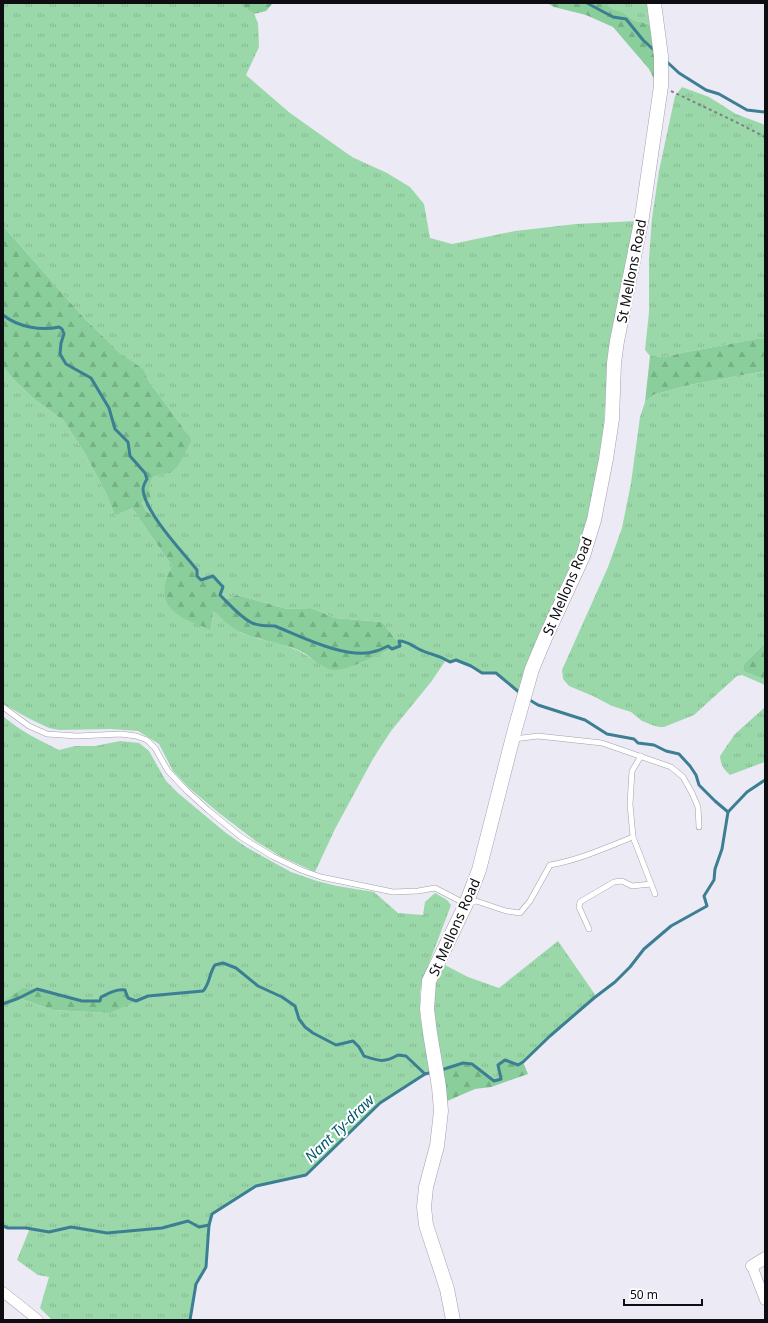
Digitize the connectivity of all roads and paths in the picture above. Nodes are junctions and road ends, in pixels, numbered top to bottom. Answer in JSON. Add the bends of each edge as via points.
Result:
{"nodes":[{"id":1,"x":654,"y":3,"type":"edge"},
{"id":2,"x":661,"y":86,"type":"junction"},
{"id":3,"x":765,"y":137,"type":"edge"},
{"id":4,"x":3,"y":707,"type":"edge"},
{"id":5,"x":512,"y":739,"type":"junction"},
{"id":6,"x":641,"y":756,"type":"junction"},
{"id":7,"x":699,"y":827,"type":"dead end"},
{"id":8,"x":633,"y":837,"type":"junction"},
{"id":9,"x":651,"y":884,"type":"junction"},
{"id":10,"x":655,"y":894,"type":"dead end"},
{"id":11,"x":466,"y":904,"type":"junction"},
{"id":12,"x":589,"y":929,"type":"dead end"},
{"id":13,"x":765,"y":1258,"type":"edge"},
{"id":14,"x":752,"y":1266,"type":"joint"},
{"id":15,"x":3,"y":1292,"type":"edge"},
{"id":16,"x":765,"y":1300,"type":"edge"},
{"id":17,"x":38,"y":1320,"type":"edge"},
{"id":18,"x":453,"y":1320,"type":"edge"}],
"edges":[{"from":1,"to":2,"type":"main road","name":"St Mellons Road","via":[[661,56]]},
{"from":2,"to":3,"type":"path"},
{"from":2,"to":5,"type":"main road","name":"St Mellons Road","via":[[642,217],[617,341],[612,419],[594,520],[583,556],[532,670]]},
{"from":4,"to":11,"type":"lane","via":[[29,726],[47,734],[121,734],[146,740],[155,748],[168,771],[208,810],[241,837],[301,870],[321,877],[393,892],[435,888]]},
{"from":5,"to":6,"type":"lane","via":[[538,736],[602,743]]},
{"from":5,"to":11,"type":"main road","name":"St Mellons Road","via":[[479,870]]},
{"from":6,"to":7,"type":"lane","via":[[671,767],[683,778],[698,807]]},
{"from":6,"to":8,"type":"lane","via":[[632,770],[630,804]]},
{"from":8,"to":9,"type":"lane"},
{"from":8,"to":11,"type":"lane","via":[[593,854],[550,865],[530,901],[520,913],[476,901]]},
{"from":9,"to":10,"type":"lane"},
{"from":9,"to":12,"type":"lane","via":[[632,886],[622,881],[614,882],[580,902],[579,907]]},
{"from":11,"to":18,"type":"main road","name":"St Mellons Road","via":[[429,981],[427,1009],[441,1111],[437,1146],[426,1187],[424,1207],[426,1224],[447,1289]]},
{"from":13,"to":14,"type":"street"},
{"from":14,"to":16,"type":"street"},
{"from":15,"to":17,"type":"street"}]}
